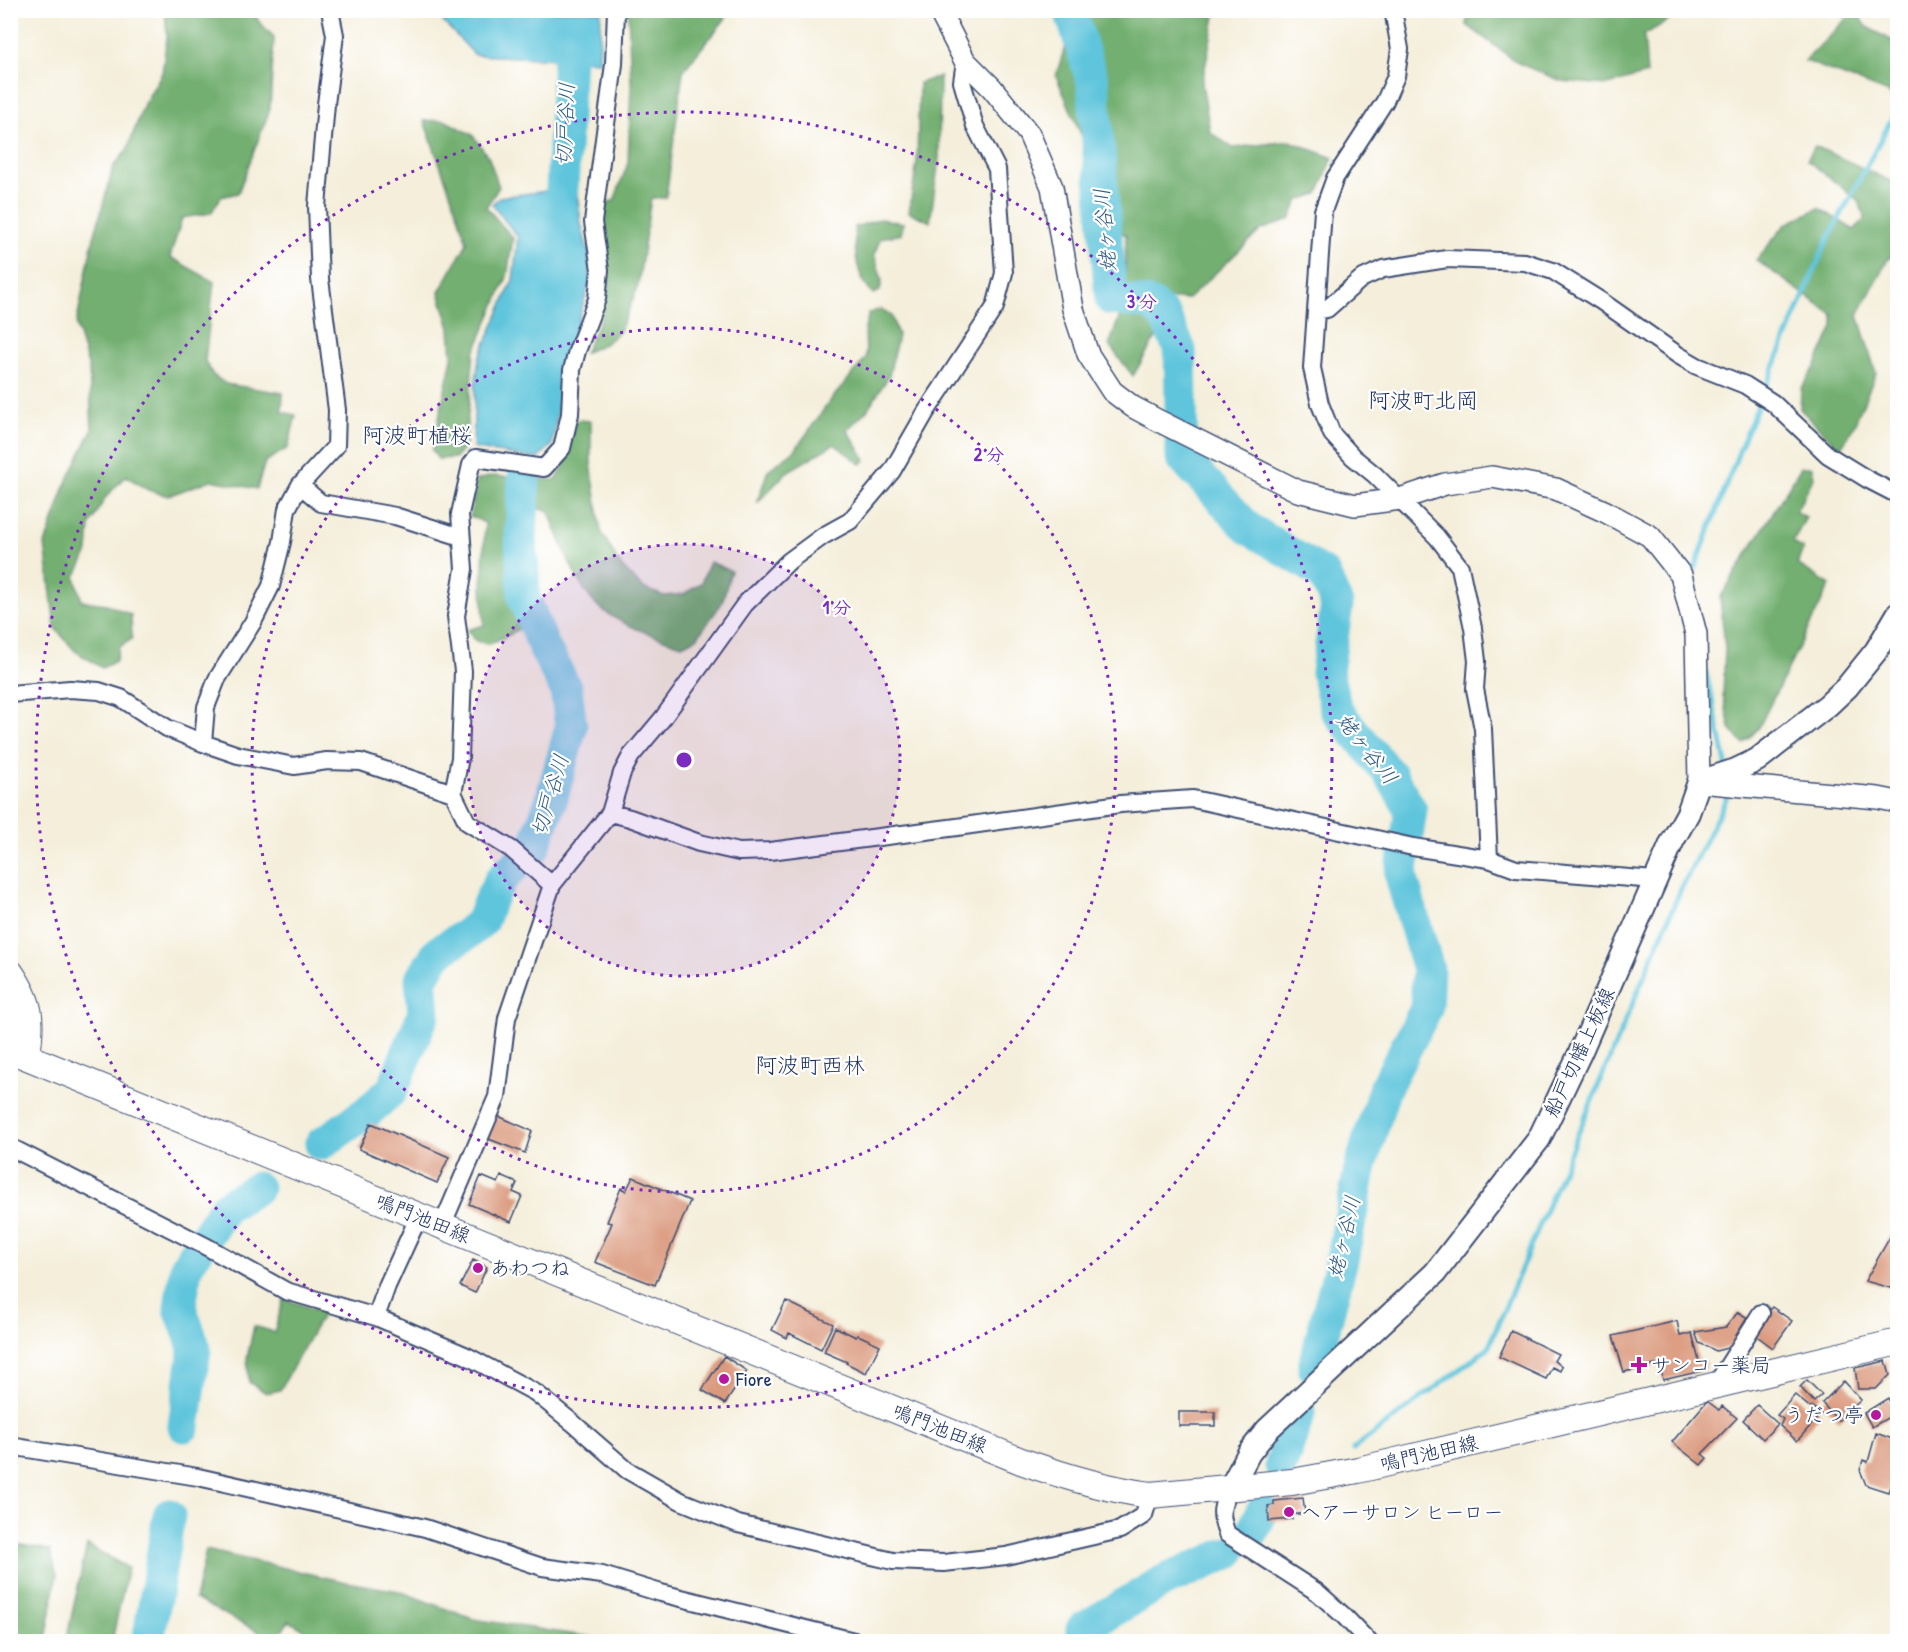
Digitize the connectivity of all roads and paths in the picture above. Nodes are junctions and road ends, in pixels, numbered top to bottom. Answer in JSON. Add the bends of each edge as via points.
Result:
{"nodes":[{"id":1,"x":330,"y":10,"type":"edge"},
{"id":2,"x":616,"y":10,"type":"edge"},
{"id":3,"x":939,"y":10,"type":"edge"},
{"id":4,"x":1393,"y":10,"type":"edge"},
{"id":5,"x":964,"y":61,"type":"junction"},
{"id":6,"x":1316,"y":311,"type":"junction"},
{"id":7,"x":300,"y":485,"type":"junction"},
{"id":8,"x":1898,"y":495,"type":"edge"},
{"id":9,"x":1400,"y":499,"type":"junction"},
{"id":10,"x":461,"y":537,"type":"junction"},
{"id":11,"x":1898,"y":614,"type":"edge"},
{"id":12,"x":10,"y":694,"type":"edge"},
{"id":13,"x":203,"y":743,"type":"junction"},
{"id":14,"x":1699,"y":782,"type":"junction"},
{"id":15,"x":453,"y":793,"type":"junction"},
{"id":16,"x":1898,"y":802,"type":"edge"},
{"id":17,"x":610,"y":813,"type":"junction"},
{"id":18,"x":1490,"y":859,"type":"junction"},
{"id":19,"x":1655,"y":880,"type":"junction"},
{"id":20,"x":552,"y":885,"type":"junction"},
{"id":21,"x":10,"y":972,"type":"edge"},
{"id":22,"x":19,"y":1053,"type":"edge"},
{"id":23,"x":10,"y":1147,"type":"edge"},
{"id":24,"x":431,"y":1221,"type":"junction"},
{"id":25,"x":1761,"y":1313,"type":"dead end"},
{"id":26,"x":376,"y":1317,"type":"junction"},
{"id":27,"x":1898,"y":1342,"type":"edge"},
{"id":28,"x":1715,"y":1386,"type":"junction"},
{"id":29,"x":10,"y":1446,"type":"edge"},
{"id":30,"x":1231,"y":1487,"type":"junction"},
{"id":31,"x":1150,"y":1495,"type":"junction"},
{"id":32,"x":858,"y":1641,"type":"edge"},
{"id":33,"x":1369,"y":1641,"type":"edge"}],
"edges":[{"from":1,"to":7,"type":"street","via":[[335,35],[317,206],[320,279],[337,410],[336,446]]},
{"from":2,"to":10,"type":"street","via":[[614,64],[593,222],[600,270],[597,299],[572,370],[570,414],[562,448],[544,468],[476,458],[460,514]]},
{"from":3,"to":5,"type":"street"},
{"from":4,"to":6,"type":"street","via":[[1400,49],[1395,76],[1385,100],[1335,178],[1323,211]]},
{"from":5,"to":9,"type":"street","via":[[1029,134],[1052,187],[1073,309],[1088,354],[1112,391],[1159,421],[1298,490],[1355,505]]},
{"from":5,"to":17,"type":"street","via":[[962,82],[975,126],[997,169],[1004,273],[995,307],[892,471],[850,521],[789,561],[745,604],[631,756]]},
{"from":6,"to":8,"type":"street","via":[[1327,309],[1361,279],[1383,269],[1447,259],[1525,262],[1553,271],[1697,366],[1745,385],[1773,403],[1828,455]]},
{"from":6,"to":9,"type":"street","via":[[1312,368],[1320,405],[1332,434]]},
{"from":7,"to":10,"type":"street","via":[[321,503],[395,516]]},
{"from":7,"to":13,"type":"street","via":[[287,509],[271,586],[217,679],[206,707]]},
{"from":9,"to":14,"type":"street","via":[[1445,484],[1492,477],[1556,489],[1650,536],[1682,574],[1696,634]]},
{"from":9,"to":18,"type":"street","via":[[1460,567],[1477,661],[1475,689],[1483,729]]},
{"from":10,"to":15,"type":"street","via":[[464,568],[456,616],[463,670],[460,758]]},
{"from":11,"to":14,"type":"main road","via":[[1876,651],[1828,705],[1756,760]]},
{"from":12,"to":13,"type":"street","via":[[99,691],[121,698],[167,728]]},
{"from":13,"to":15,"type":"street","via":[[294,766],[327,761],[361,762]]},
{"from":14,"to":16,"type":"street"},
{"from":14,"to":19,"type":"main road","name":"船戸切幡上板線"},
{"from":15,"to":20,"type":"street","via":[[467,822],[511,849]]},
{"from":17,"to":18,"type":"street","via":[[739,852],[1120,804],[1193,799],[1406,846]]},
{"from":17,"to":20,"type":"street"},
{"from":18,"to":19,"type":"street","via":[[1516,868]]},
{"from":19,"to":30,"type":"main road","name":"船戸切幡上板線","via":[[1539,1139],[1435,1273],[1267,1430]]},
{"from":20,"to":24,"type":"street","via":[[507,1018],[497,1097]]},
{"from":21,"to":22,"type":"main road","name":"鳴門池田線","via":[[30,1015]]},
{"from":22,"to":24,"type":"main road","name":"鳴門池田線"},
{"from":23,"to":26,"type":"street","via":[[286,1291]]},
{"from":24,"to":26,"type":"street","via":[[387,1286]]},
{"from":24,"to":31,"type":"main road","name":"鳴門池田線","via":[[1021,1461],[1096,1485]]},
{"from":25,"to":28,"type":"street"},
{"from":26,"to":31,"type":"street","via":[[467,1356],[536,1393],[627,1470],[681,1501],[738,1524],[893,1561],[944,1563],[1006,1556],[1120,1530],[1144,1515]]},
{"from":27,"to":28,"type":"main road","name":"鳴門池田線"},
{"from":28,"to":30,"type":"main road","name":"鳴門池田線","via":[[1358,1470],[1292,1482]]},
{"from":29,"to":32,"type":"street","via":[[198,1477],[425,1528],[542,1567],[602,1575]]},
{"from":30,"to":31,"type":"main road","name":"鳴門池田線"},
{"from":30,"to":33,"type":"street","via":[[1222,1504],[1221,1518],[1227,1534],[1317,1593]]}]}
